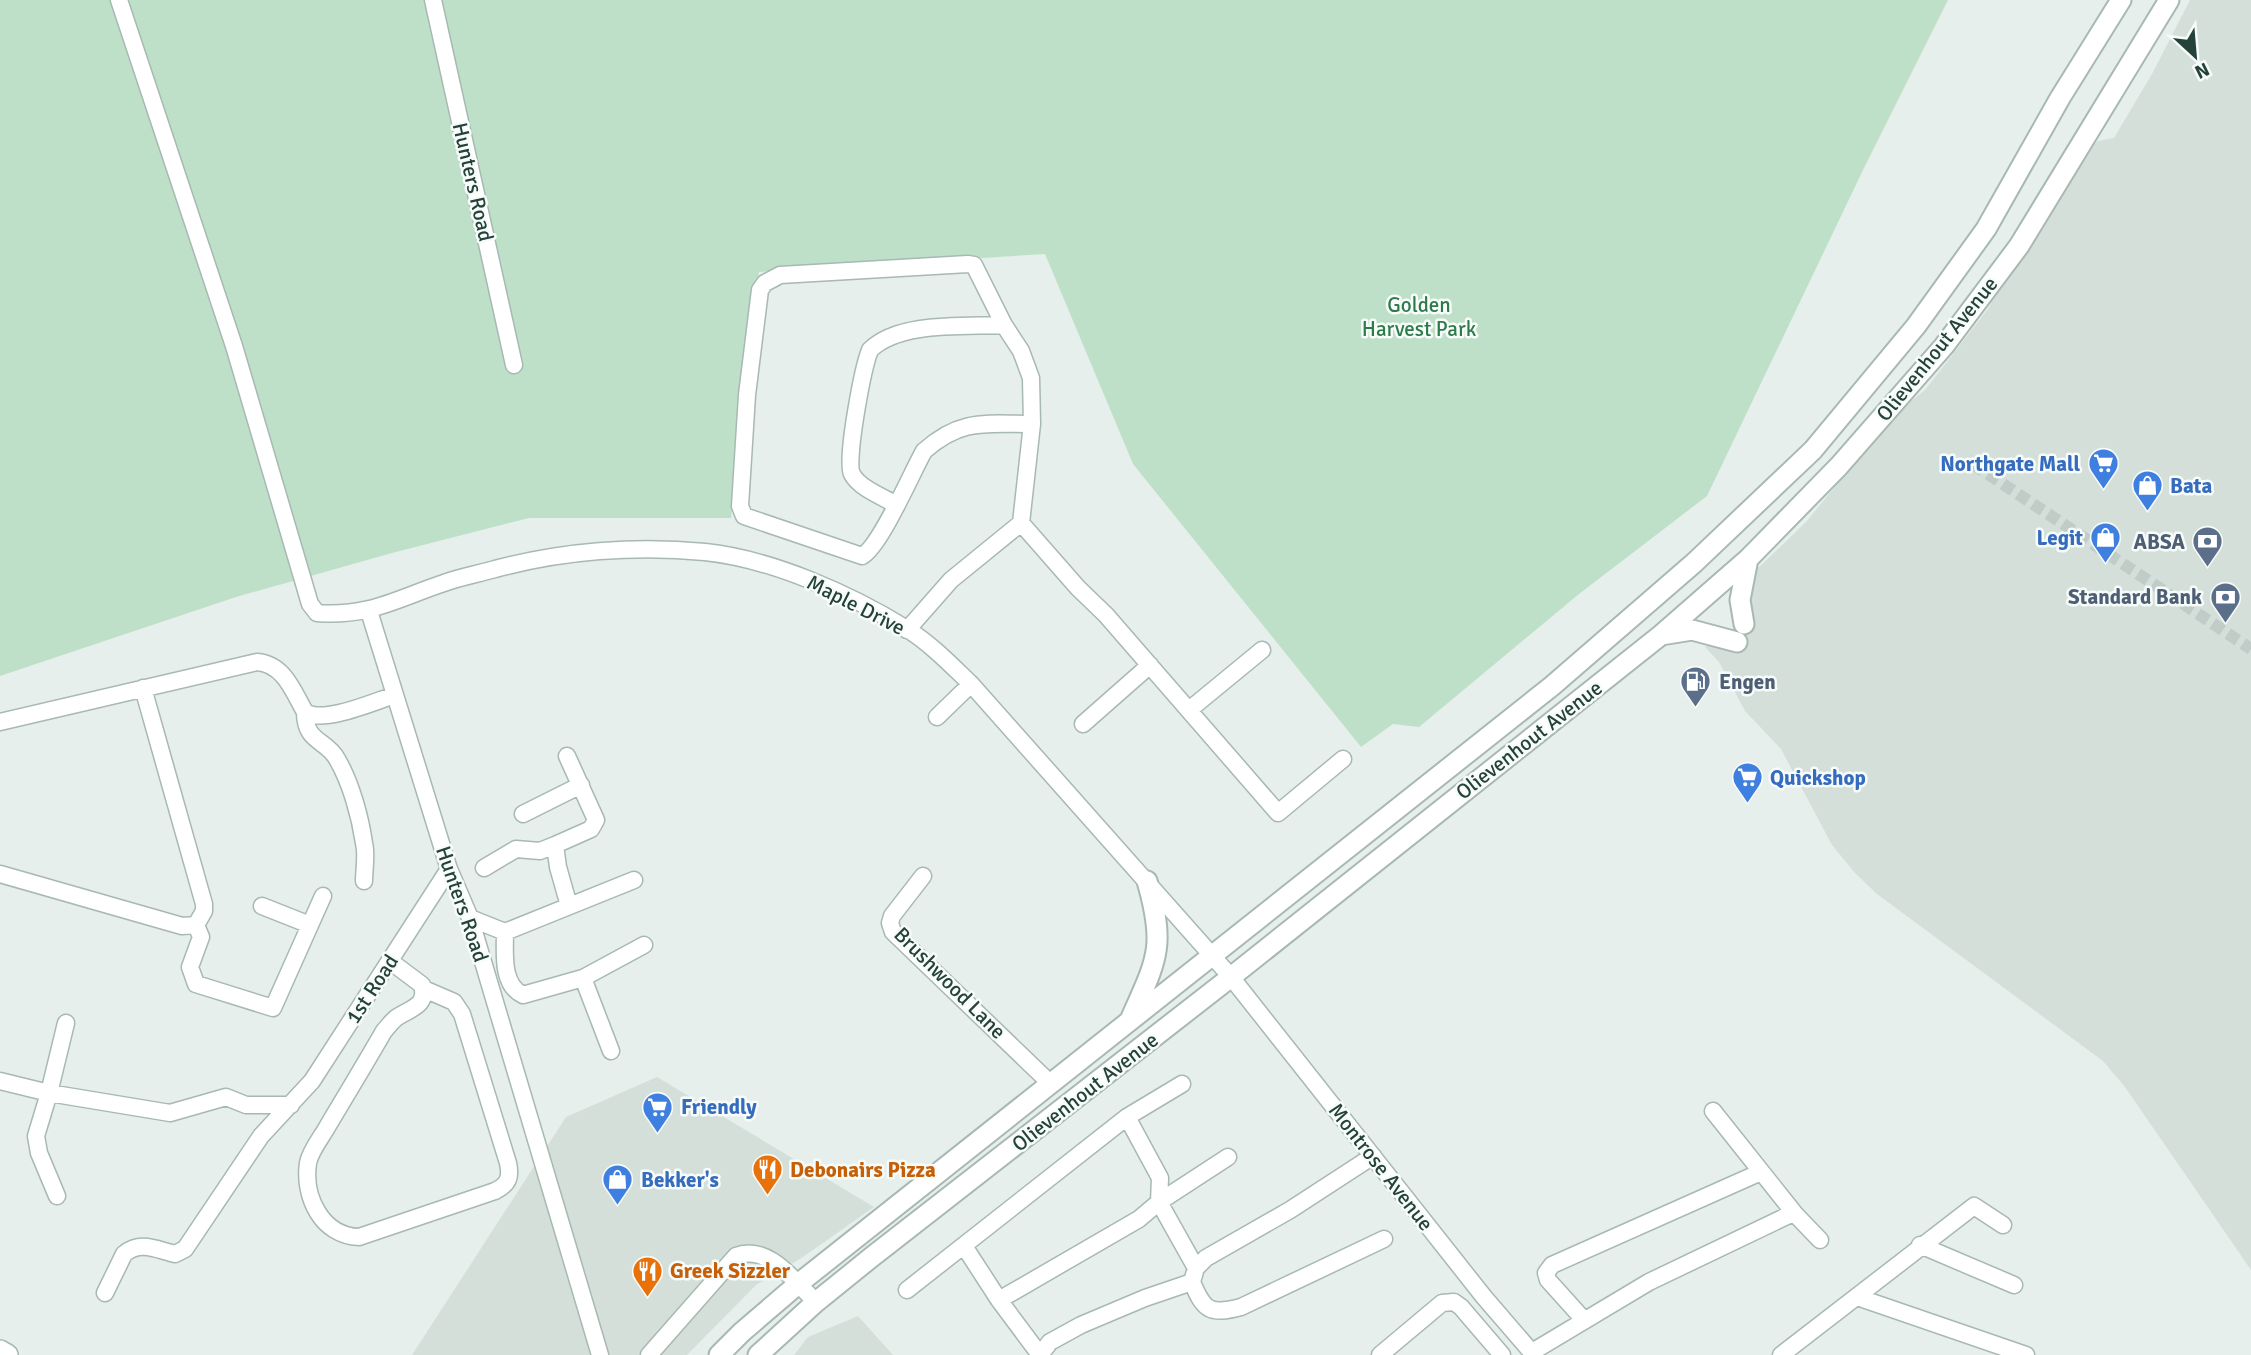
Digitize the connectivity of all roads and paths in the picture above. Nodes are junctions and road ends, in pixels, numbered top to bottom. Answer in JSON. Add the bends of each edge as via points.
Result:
{"nodes":[{"id":1,"x":119,"y":0,"type":"edge"},
{"id":2,"x":432,"y":0,"type":"edge"},
{"id":3,"x":2121,"y":0,"type":"edge"},
{"id":4,"x":2169,"y":0,"type":"edge"},
{"id":5,"x":1004,"y":325,"type":"junction"},
{"id":6,"x":513,"y":365,"type":"dead end"},
{"id":7,"x":1032,"y":425,"type":"junction"},
{"id":8,"x":897,"y":505,"type":"junction"},
{"id":9,"x":1021,"y":523,"type":"junction"},
{"id":10,"x":1748,"y":559,"type":"junction"},
{"id":11,"x":369,"y":611,"type":"junction"},
{"id":12,"x":908,"y":630,"type":"junction"},
{"id":13,"x":1661,"y":635,"type":"junction"},
{"id":14,"x":1262,"y":650,"type":"dead end"},
{"id":15,"x":1150,"y":665,"type":"junction"},
{"id":16,"x":971,"y":684,"type":"junction"},
{"id":17,"x":143,"y":688,"type":"junction"},
{"id":18,"x":395,"y":695,"type":"junction"},
{"id":19,"x":1189,"y":710,"type":"junction"},
{"id":20,"x":305,"y":712,"type":"junction"},
{"id":21,"x":937,"y":717,"type":"dead end"},
{"id":22,"x":0,"y":722,"type":"edge"},
{"id":23,"x":1083,"y":724,"type":"dead end"},
{"id":24,"x":567,"y":755,"type":"dead end"},
{"id":25,"x":1343,"y":759,"type":"dead end"},
{"id":26,"x":581,"y":785,"type":"junction"},
{"id":27,"x":523,"y":814,"type":"dead end"},
{"id":28,"x":555,"y":845,"type":"junction"},
{"id":29,"x":484,"y":868,"type":"dead end"},
{"id":30,"x":449,"y":869,"type":"junction"},
{"id":31,"x":0,"y":874,"type":"edge"},
{"id":32,"x":923,"y":876,"type":"dead end"},
{"id":33,"x":634,"y":880,"type":"dead end"},
{"id":34,"x":364,"y":881,"type":"dead end"},
{"id":35,"x":1147,"y":881,"type":"junction"},
{"id":36,"x":323,"y":897,"type":"dead end"},
{"id":37,"x":262,"y":905,"type":"dead end"},
{"id":38,"x":569,"y":906,"type":"junction"},
{"id":39,"x":470,"y":918,"type":"junction"},
{"id":40,"x":196,"y":925,"type":"junction"},
{"id":41,"x":310,"y":925,"type":"junction"},
{"id":42,"x":505,"y":932,"type":"junction"},
{"id":43,"x":644,"y":945,"type":"dead end"},
{"id":44,"x":1213,"y":956,"type":"junction"},
{"id":45,"x":390,"y":961,"type":"junction"},
{"id":46,"x":1231,"y":977,"type":"junction"},
{"id":47,"x":583,"y":978,"type":"junction"},
{"id":48,"x":424,"y":989,"type":"junction"},
{"id":49,"x":66,"y":1023,"type":"dead end"},
{"id":50,"x":1129,"y":1023,"type":"junction"},
{"id":51,"x":611,"y":1051,"type":"dead end"},
{"id":52,"x":0,"y":1081,"type":"edge"},
{"id":53,"x":1051,"y":1084,"type":"junction"},
{"id":54,"x":1182,"y":1084,"type":"dead end"},
{"id":55,"x":49,"y":1093,"type":"junction"},
{"id":56,"x":291,"y":1105,"type":"junction"},
{"id":57,"x":1713,"y":1111,"type":"dead end"},
{"id":58,"x":1127,"y":1117,"type":"junction"},
{"id":59,"x":1373,"y":1156,"type":"junction"},
{"id":60,"x":1228,"y":1157,"type":"dead end"},
{"id":61,"x":1761,"y":1172,"type":"junction"},
{"id":62,"x":57,"y":1196,"type":"dead end"},
{"id":63,"x":1159,"y":1202,"type":"junction"},
{"id":64,"x":1795,"y":1214,"type":"junction"},
{"id":65,"x":2003,"y":1225,"type":"dead end"},
{"id":66,"x":1384,"y":1239,"type":"dead end"},
{"id":67,"x":1820,"y":1240,"type":"dead end"},
{"id":68,"x":964,"y":1245,"type":"junction"},
{"id":69,"x":1920,"y":1245,"type":"junction"},
{"id":70,"x":1194,"y":1275,"type":"junction"},
{"id":71,"x":797,"y":1284,"type":"junction"},
{"id":72,"x":2014,"y":1285,"type":"dead end"},
{"id":73,"x":907,"y":1290,"type":"dead end"},
{"id":74,"x":105,"y":1293,"type":"dead end"},
{"id":75,"x":1857,"y":1297,"type":"junction"},
{"id":76,"x":999,"y":1300,"type":"junction"},
{"id":77,"x":816,"y":1302,"type":"junction"},
{"id":78,"x":1584,"y":1320,"type":"junction"},
{"id":79,"x":0,"y":1351,"type":"edge"},
{"id":80,"x":1533,"y":1354,"type":"edge"},
{"id":81,"x":8,"y":1355,"type":"edge"},
{"id":82,"x":600,"y":1355,"type":"edge"},
{"id":83,"x":649,"y":1355,"type":"edge"},
{"id":84,"x":719,"y":1355,"type":"edge"},
{"id":85,"x":758,"y":1355,"type":"edge"},
{"id":86,"x":1040,"y":1355,"type":"edge"},
{"id":87,"x":1380,"y":1355,"type":"edge"},
{"id":88,"x":1502,"y":1355,"type":"edge"},
{"id":89,"x":1781,"y":1355,"type":"edge"},
{"id":90,"x":2026,"y":1355,"type":"edge"}],
"edges":[{"from":1,"to":11,"type":"street","via":[[233,346],[310,604],[317,612],[339,615]]},
{"from":2,"to":6,"type":"street","name":"Hunters Road"},
{"from":3,"to":44,"type":"street","name":"Olievenhout Avenue","via":[[1986,229],[1916,326],[1814,450],[1552,686]]},
{"from":4,"to":10,"type":"street","name":"Olievenhout Avenue","via":[[2019,246],[1944,346],[1839,466]]},
{"from":5,"to":7,"type":"street","via":[[1028,367]]},
{"from":5,"to":8,"type":"street","via":[[914,329],[870,350],[850,471],[858,482]]},
{"from":5,"to":8,"type":"street","via":[[974,265],[968,264],[780,275],[760,290],[747,395],[741,511],[862,556]]},
{"from":7,"to":8,"type":"street","via":[[971,424],[939,438],[924,451]]},
{"from":7,"to":9,"type":"street"},
{"from":9,"to":12,"type":"street","via":[[951,580]]},
{"from":9,"to":15,"type":"street"},
{"from":10,"to":13,"type":"street","name":"Olievenhout Avenue"},
{"from":10,"to":13,"type":"street","via":[[1741,586],[1741,633],[1692,629]]},
{"from":11,"to":12,"type":"street","name":"Maple Drive","via":[[504,567],[604,551],[660,550],[707,552],[798,576]]},
{"from":11,"to":18,"type":"street","name":"Hunters Road"},
{"from":12,"to":16,"type":"street","name":"Maple Drive"},
{"from":13,"to":46,"type":"street","name":"Olievenhout Avenue"},
{"from":14,"to":19,"type":"street"},
{"from":15,"to":19,"type":"street"},
{"from":15,"to":23,"type":"street"},
{"from":16,"to":21,"type":"street"},
{"from":16,"to":35,"type":"street","name":"Maple Drive"},
{"from":17,"to":20,"type":"street","via":[[269,663],[283,675]]},
{"from":17,"to":22,"type":"street"},
{"from":17,"to":40,"type":"street","via":[[204,904]]},
{"from":18,"to":20,"type":"street","via":[[318,717]]},
{"from":18,"to":30,"type":"street","name":"Hunters Road"},
{"from":19,"to":25,"type":"street","via":[[1278,813]]},
{"from":20,"to":34,"type":"street","via":[[313,738],[336,756],[349,788],[365,845]]},
{"from":24,"to":26,"type":"street"},
{"from":26,"to":27,"type":"street"},
{"from":26,"to":28,"type":"street","via":[[594,825]]},
{"from":28,"to":29,"type":"street","via":[[540,851],[516,849]]},
{"from":28,"to":38,"type":"street"},
{"from":30,"to":39,"type":"street","name":"Hunters Road"},
{"from":30,"to":45,"type":"street","name":"1st Road"},
{"from":31,"to":40,"type":"street","via":[[182,926]]},
{"from":32,"to":53,"type":"street","name":"Brushwood Lane","via":[[892,916],[893,932]]},
{"from":33,"to":38,"type":"street"},
{"from":35,"to":44,"type":"street","name":"Maple Drive"},
{"from":35,"to":50,"type":"street","via":[[1156,910],[1158,946],[1155,964]]},
{"from":36,"to":41,"type":"street"},
{"from":37,"to":41,"type":"street"},
{"from":38,"to":42,"type":"street"},
{"from":39,"to":42,"type":"street"},
{"from":39,"to":82,"type":"street","name":"Hunters Road"},
{"from":40,"to":41,"type":"street","via":[[201,937],[190,967],[196,984],[273,1008]]},
{"from":42,"to":47,"type":"street","via":[[505,964],[519,993]]},
{"from":43,"to":47,"type":"street"},
{"from":44,"to":46,"type":"street","name":"Montrose Avenue"},
{"from":44,"to":50,"type":"street","name":"Olievenhout Avenue"},
{"from":45,"to":48,"type":"street"},
{"from":45,"to":56,"type":"street","name":"1st Road","via":[[312,1082]]},
{"from":46,"to":59,"type":"street","name":"Montrose Avenue"},
{"from":46,"to":77,"type":"street","name":"Olievenhout Avenue"},
{"from":47,"to":51,"type":"street"},
{"from":48,"to":48,"type":"street","via":[[420,1005],[384,1031],[308,1163],[315,1207],[327,1226],[346,1237],[359,1237],[495,1191],[509,1180],[508,1163],[462,1014],[454,1002]]},
{"from":49,"to":55,"type":"street"},
{"from":50,"to":53,"type":"street","name":"Olievenhout Avenue"},
{"from":52,"to":55,"type":"street"},
{"from":53,"to":71,"type":"street","name":"Olievenhout Avenue"},
{"from":54,"to":58,"type":"street"},
{"from":55,"to":56,"type":"street","via":[[170,1113],[226,1097],[246,1105]]},
{"from":55,"to":62,"type":"street","via":[[36,1136]]},
{"from":56,"to":74,"type":"street","name":"1st Road","via":[[261,1136],[185,1249],[175,1254],[148,1246],[130,1249]]},
{"from":57,"to":61,"type":"street"},
{"from":58,"to":63,"type":"street","via":[[1160,1178]]},
{"from":58,"to":68,"type":"street"},
{"from":59,"to":70,"type":"street","via":[[1206,1258]]},
{"from":59,"to":80,"type":"street","name":"Montrose Avenue"},
{"from":60,"to":63,"type":"street"},
{"from":61,"to":64,"type":"street"},
{"from":61,"to":78,"type":"street","via":[[1552,1265],[1546,1273],[1548,1280]]},
{"from":63,"to":70,"type":"street"},
{"from":63,"to":76,"type":"street","via":[[1139,1219]]},
{"from":64,"to":67,"type":"street"},
{"from":64,"to":78,"type":"street","via":[[1649,1282]]},
{"from":65,"to":69,"type":"street","via":[[1974,1206]]},
{"from":66,"to":70,"type":"street","via":[[1222,1312],[1199,1301]]},
{"from":68,"to":73,"type":"street"},
{"from":68,"to":76,"type":"street"},
{"from":69,"to":72,"type":"street"},
{"from":69,"to":75,"type":"street"},
{"from":70,"to":86,"type":"street","via":[[1081,1325],[1050,1342]]},
{"from":71,"to":77,"type":"street"},
{"from":71,"to":83,"type":"street","via":[[768,1258],[754,1252],[736,1256]]},
{"from":71,"to":84,"type":"street","name":"Olievenhout Avenue"},
{"from":75,"to":89,"type":"street"},
{"from":75,"to":90,"type":"street"},
{"from":76,"to":86,"type":"street"},
{"from":77,"to":85,"type":"street","name":"Olievenhout Avenue"},
{"from":78,"to":80,"type":"street"},
{"from":79,"to":81,"type":"main road"},
{"from":87,"to":88,"type":"street","via":[[1448,1301],[1461,1307]]}]}
